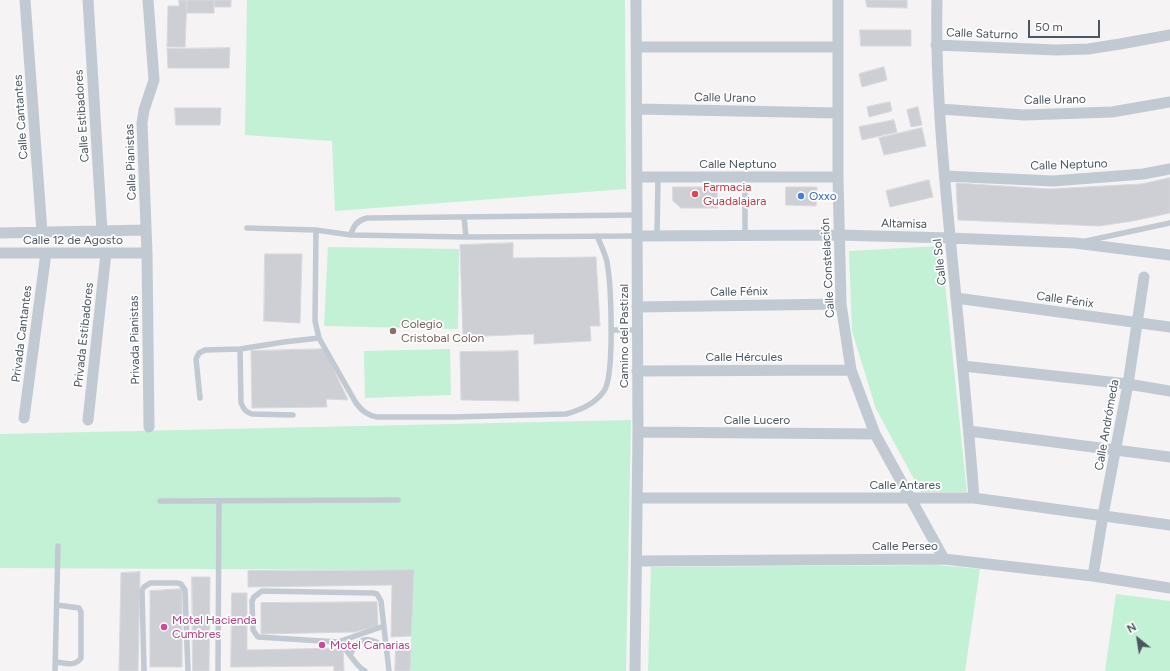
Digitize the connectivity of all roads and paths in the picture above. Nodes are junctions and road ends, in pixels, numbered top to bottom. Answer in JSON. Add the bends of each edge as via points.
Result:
{"nodes":[{"id":1,"x":25,"y":0,"type":"edge"},
{"id":2,"x":88,"y":0,"type":"edge"},
{"id":3,"x":148,"y":0,"type":"edge"},
{"id":4,"x":636,"y":0,"type":"edge"},
{"id":5,"x":838,"y":0,"type":"edge"},
{"id":6,"x":937,"y":0,"type":"edge"},
{"id":7,"x":1170,"y":35,"type":"edge"},
{"id":8,"x":936,"y":45,"type":"junction"},
{"id":9,"x":636,"y":47,"type":"junction"},
{"id":10,"x":838,"y":47,"type":"junction"},
{"id":11,"x":1170,"y":102,"type":"edge"},
{"id":12,"x":636,"y":109,"type":"junction"},
{"id":13,"x":940,"y":109,"type":"junction"},
{"id":14,"x":838,"y":113,"type":"junction"},
{"id":15,"x":1170,"y":169,"type":"edge"},
{"id":16,"x":944,"y":176,"type":"junction"},
{"id":17,"x":638,"y":177,"type":"junction"},
{"id":18,"x":658,"y":177,"type":"junction"},
{"id":19,"x":838,"y":177,"type":"junction"},
{"id":20,"x":745,"y":193,"type":"dead end"},
{"id":21,"x":637,"y":215,"type":"junction"},
{"id":22,"x":464,"y":217,"type":"junction"},
{"id":23,"x":1170,"y":223,"type":"edge"},
{"id":24,"x":247,"y":228,"type":"dead end"},
{"id":25,"x":146,"y":230,"type":"junction"},
{"id":26,"x":316,"y":230,"type":"junction"},
{"id":27,"x":102,"y":231,"type":"junction"},
{"id":28,"x":42,"y":232,"type":"junction"},
{"id":29,"x":0,"y":233,"type":"edge"},
{"id":30,"x":351,"y":235,"type":"junction"},
{"id":31,"x":657,"y":235,"type":"junction"},
{"id":32,"x":597,"y":236,"type":"junction"},
{"id":33,"x":637,"y":236,"type":"junction"},
{"id":34,"x":745,"y":236,"type":"junction"},
{"id":35,"x":838,"y":236,"type":"junction"},
{"id":36,"x":466,"y":237,"type":"junction"},
{"id":37,"x":950,"y":238,"type":"junction"},
{"id":38,"x":1075,"y":243,"type":"junction"},
{"id":39,"x":0,"y":253,"type":"edge"},
{"id":40,"x":46,"y":253,"type":"junction"},
{"id":41,"x":106,"y":253,"type":"junction"},
{"id":42,"x":147,"y":253,"type":"junction"},
{"id":43,"x":1170,"y":255,"type":"edge"},
{"id":44,"x":1144,"y":277,"type":"dead end"},
{"id":45,"x":956,"y":298,"type":"junction"},
{"id":46,"x":841,"y":304,"type":"junction"},
{"id":47,"x":637,"y":307,"type":"junction"},
{"id":48,"x":1137,"y":322,"type":"junction"},
{"id":49,"x":1170,"y":327,"type":"edge"},
{"id":50,"x":611,"y":330,"type":"junction"},
{"id":51,"x":637,"y":330,"type":"junction"},
{"id":52,"x":319,"y":338,"type":"junction"},
{"id":53,"x":240,"y":349,"type":"junction"},
{"id":54,"x":963,"y":366,"type":"junction"},
{"id":55,"x":851,"y":370,"type":"junction"},
{"id":56,"x":637,"y":371,"type":"junction"},
{"id":57,"x":1128,"y":384,"type":"junction"},
{"id":58,"x":1170,"y":391,"type":"edge"},
{"id":59,"x":200,"y":398,"type":"dead end"},
{"id":60,"x":293,"y":415,"type":"dead end"},
{"id":61,"x":24,"y":418,"type":"dead end"},
{"id":62,"x":88,"y":420,"type":"dead end"},
{"id":63,"x":149,"y":427,"type":"dead end"},
{"id":64,"x":969,"y":431,"type":"junction"},
{"id":65,"x":638,"y":432,"type":"junction"},
{"id":66,"x":875,"y":434,"type":"junction"},
{"id":67,"x":1116,"y":449,"type":"junction"},
{"id":68,"x":1170,"y":457,"type":"edge"},
{"id":69,"x":638,"y":498,"type":"junction"},
{"id":70,"x":911,"y":498,"type":"junction"},
{"id":71,"x":974,"y":498,"type":"junction"},
{"id":72,"x":398,"y":500,"type":"dead end"},
{"id":73,"x":160,"y":501,"type":"dead end"},
{"id":74,"x":219,"y":501,"type":"junction"},
{"id":75,"x":1103,"y":515,"type":"junction"},
{"id":76,"x":1170,"y":524,"type":"edge"},
{"id":77,"x":58,"y":546,"type":"dead end"},
{"id":78,"x":944,"y":559,"type":"junction"},
{"id":79,"x":638,"y":561,"type":"junction"},
{"id":80,"x":1093,"y":576,"type":"junction"},
{"id":81,"x":1170,"y":588,"type":"edge"},
{"id":82,"x":57,"y":605,"type":"junction"},
{"id":83,"x":384,"y":626,"type":"junction"},
{"id":84,"x":338,"y":642,"type":"junction"},
{"id":85,"x":386,"y":649,"type":"junction"},
{"id":86,"x":350,"y":655,"type":"junction"},
{"id":87,"x":56,"y":662,"type":"junction"},
{"id":88,"x":55,"y":671,"type":"edge"},
{"id":89,"x":144,"y":671,"type":"edge"},
{"id":90,"x":188,"y":671,"type":"edge"},
{"id":91,"x":218,"y":671,"type":"edge"},
{"id":92,"x":365,"y":671,"type":"edge"},
{"id":93,"x":389,"y":671,"type":"edge"},
{"id":94,"x":636,"y":671,"type":"edge"}],
"edges":[{"from":1,"to":28,"type":"street","name":"Calle Cantantes"},
{"from":2,"to":27,"type":"street","name":"Calle Estibadores"},
{"from":3,"to":25,"type":"street","name":"Calle Pianistas","via":[[154,80],[142,116]]},
{"from":4,"to":9,"type":"street","name":"Camino del Pastizal"},
{"from":5,"to":10,"type":"street","name":"Calle Constelación"},
{"from":6,"to":8,"type":"street","name":"Calle Sol"},
{"from":7,"to":8,"type":"street","name":"Calle Saturno","via":[[1088,49]]},
{"from":8,"to":13,"type":"street","name":"Calle Sol"},
{"from":9,"to":10,"type":"street"},
{"from":9,"to":12,"type":"street","name":"Camino del Pastizal"},
{"from":10,"to":14,"type":"street","name":"Calle Constelación"},
{"from":11,"to":13,"type":"street","name":"Calle Urano","via":[[1112,112],[1024,114]]},
{"from":12,"to":14,"type":"street","name":"Calle Urano"},
{"from":12,"to":17,"type":"street","name":"Camino del Pastizal"},
{"from":13,"to":16,"type":"street","name":"Calle Sol"},
{"from":14,"to":19,"type":"street","name":"Calle Constelación"},
{"from":15,"to":16,"type":"street","name":"Calle Neptuno","via":[[1143,174],[1053,180]]},
{"from":16,"to":37,"type":"street","name":"Calle Sol"},
{"from":17,"to":18,"type":"street","name":"Calle Neptuno"},
{"from":17,"to":21,"type":"street","name":"Camino del Pastizal"},
{"from":18,"to":19,"type":"street","name":"Calle Neptuno"},
{"from":18,"to":31,"type":"lane"},
{"from":19,"to":35,"type":"street","name":"Calle Constelación"},
{"from":20,"to":34,"type":"lane"},
{"from":21,"to":22,"type":"lane"},
{"from":21,"to":33,"type":"street","name":"Camino del Pastizal"},
{"from":22,"to":30,"type":"lane","via":[[367,218],[356,222]]},
{"from":22,"to":36,"type":"lane"},
{"from":23,"to":38,"type":"lane"},
{"from":24,"to":26,"type":"lane"},
{"from":25,"to":27,"type":"street","name":"Calle 12 de Agosto"},
{"from":25,"to":42,"type":"street","name":"Calle Pianistas"},
{"from":26,"to":30,"type":"lane"},
{"from":26,"to":52,"type":"lane","via":[[315,321]]},
{"from":27,"to":28,"type":"street","name":"Calle 12 de Agosto"},
{"from":28,"to":29,"type":"street","name":"Calle 12 de Agosto"},
{"from":30,"to":36,"type":"lane"},
{"from":31,"to":33,"type":"street","name":"Altamisa"},
{"from":31,"to":34,"type":"street","name":"Altamisa"},
{"from":32,"to":33,"type":"lane"},
{"from":32,"to":36,"type":"lane"},
{"from":32,"to":50,"type":"lane","via":[[607,262]]},
{"from":33,"to":47,"type":"street","name":"Camino del Pastizal"},
{"from":34,"to":35,"type":"street","name":"Altamisa"},
{"from":35,"to":37,"type":"street","name":"Altamisa"},
{"from":35,"to":46,"type":"street","name":"Calle Constelación"},
{"from":37,"to":38,"type":"street","name":"Altamisa"},
{"from":37,"to":45,"type":"street","name":"Calle Sol"},
{"from":38,"to":43,"type":"street","name":"Altamisa"},
{"from":39,"to":40,"type":"street","name":"Calle 12 de Agosto"},
{"from":40,"to":41,"type":"street","name":"Calle 12 de Agosto"},
{"from":40,"to":61,"type":"street","name":"Privada Cantantes"},
{"from":41,"to":42,"type":"street","name":"Calle 12 de Agosto"},
{"from":41,"to":62,"type":"street","name":"Privada Estibadores"},
{"from":42,"to":63,"type":"street","name":"Privada Pianistas"},
{"from":44,"to":48,"type":"street","name":"Calle Andrómeda"},
{"from":45,"to":48,"type":"street","name":"Calle Fénix"},
{"from":45,"to":54,"type":"street","name":"Calle Sol"},
{"from":46,"to":47,"type":"street","name":"Calle Fénix"},
{"from":46,"to":55,"type":"street","name":"Calle Constelación"},
{"from":47,"to":51,"type":"street","name":"Camino del Pastizal"},
{"from":48,"to":49,"type":"street","name":"Calle Fénix"},
{"from":48,"to":57,"type":"street","name":"Calle Andrómeda"},
{"from":50,"to":51,"type":"lane"},
{"from":50,"to":52,"type":"lane","via":[[610,373],[605,390],[596,401],[582,410],[566,414],[529,416],[369,415],[356,404]]},
{"from":51,"to":56,"type":"street","name":"Camino del Pastizal"},
{"from":52,"to":53,"type":"lane"},
{"from":53,"to":59,"type":"lane","via":[[206,350],[199,354],[196,359]]},
{"from":53,"to":60,"type":"lane","via":[[244,409],[252,414]]},
{"from":54,"to":57,"type":"street"},
{"from":54,"to":64,"type":"street","name":"Calle Sol"},
{"from":55,"to":56,"type":"street","name":"Calle Hércules"},
{"from":55,"to":66,"type":"street","name":"Calle Constelación"},
{"from":56,"to":65,"type":"street","name":"Camino del Pastizal"},
{"from":57,"to":58,"type":"street"},
{"from":57,"to":67,"type":"street","name":"Calle Andrómeda"},
{"from":64,"to":67,"type":"street"},
{"from":64,"to":71,"type":"street","name":"Calle Sol"},
{"from":65,"to":66,"type":"street","name":"Calle Lucero"},
{"from":65,"to":69,"type":"street","name":"Camino del Pastizal"},
{"from":66,"to":70,"type":"street","name":"Calle Constelación"},
{"from":67,"to":68,"type":"street"},
{"from":67,"to":75,"type":"street","name":"Calle Andrómeda"},
{"from":69,"to":70,"type":"street","name":"Calle Antares"},
{"from":69,"to":79,"type":"street","name":"Camino del Pastizal"},
{"from":70,"to":71,"type":"street","name":"Calle Antares"},
{"from":70,"to":78,"type":"street","name":"Calle Constelación"},
{"from":71,"to":75,"type":"street","name":"Calle Antares"},
{"from":72,"to":74,"type":"lane"},
{"from":73,"to":74,"type":"lane"},
{"from":74,"to":91,"type":"lane"},
{"from":75,"to":76,"type":"street","name":"Calle Antares"},
{"from":75,"to":80,"type":"street","name":"Calle Andrómeda"},
{"from":77,"to":82,"type":"lane"},
{"from":78,"to":79,"type":"street","name":"Calle Perseo"},
{"from":78,"to":80,"type":"street","name":"Calle Perseo"},
{"from":79,"to":94,"type":"street","name":"Camino del Pastizal"},
{"from":80,"to":81,"type":"street","name":"Calle Perseo"},
{"from":82,"to":87,"type":"lane"},
{"from":82,"to":87,"type":"lane","via":[[79,608],[81,612],[81,658],[74,664]]},
{"from":83,"to":84,"type":"lane"},
{"from":83,"to":84,"type":"lane","via":[[378,594],[262,592],[254,597],[253,630],[258,637]]},
{"from":83,"to":85,"type":"lane"},
{"from":84,"to":86,"type":"lane"},
{"from":85,"to":86,"type":"lane","via":[[372,639],[364,640],[357,644]]},
{"from":85,"to":93,"type":"lane"},
{"from":86,"to":92,"type":"lane"},
{"from":87,"to":88,"type":"lane"},
{"from":89,"to":90,"type":"lane","via":[[142,590],[150,583],[177,583],[185,590]]}]}
